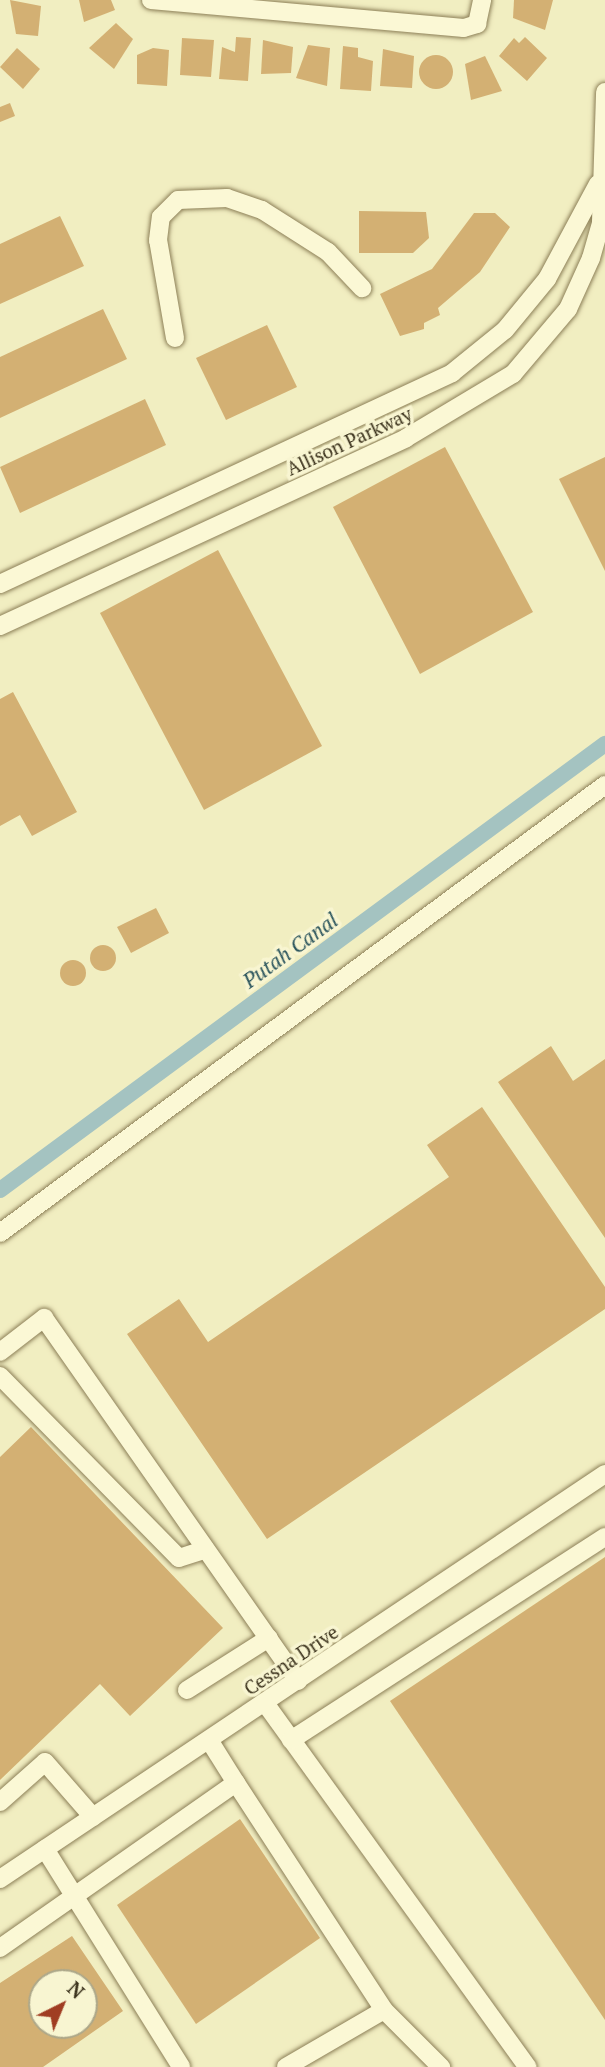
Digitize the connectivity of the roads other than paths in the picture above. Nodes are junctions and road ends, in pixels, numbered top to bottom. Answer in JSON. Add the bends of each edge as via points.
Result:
{"nodes":[{"id":1,"x":151,"y":0,"type":"edge"},
{"id":2,"x":482,"y":0,"type":"edge"},
{"id":3,"x":312,"y":7,"type":"edge"},
{"id":4,"x":605,"y":92,"type":"edge"},
{"id":5,"x":598,"y":184,"type":"junction"},
{"id":6,"x":362,"y":288,"type":"dead end"},
{"id":7,"x":176,"y":338,"type":"dead end"},
{"id":8,"x":0,"y":583,"type":"edge"},
{"id":9,"x":0,"y":626,"type":"edge"},
{"id":10,"x":605,"y":785,"type":"edge"},
{"id":11,"x":0,"y":1233,"type":"edge"},
{"id":12,"x":0,"y":1352,"type":"edge"},
{"id":13,"x":0,"y":1376,"type":"edge"},
{"id":14,"x":605,"y":1474,"type":"edge"},
{"id":15,"x":605,"y":1537,"type":"edge"},
{"id":16,"x":206,"y":1549,"type":"junction"},
{"id":17,"x":269,"y":1638,"type":"junction"},
{"id":18,"x":298,"y":1681,"type":"junction"},
{"id":19,"x":187,"y":1690,"type":"dead end"},
{"id":20,"x":265,"y":1703,"type":"junction"},
{"id":21,"x":291,"y":1740,"type":"junction"},
{"id":22,"x":209,"y":1741,"type":"junction"},
{"id":23,"x":236,"y":1783,"type":"junction"},
{"id":24,"x":0,"y":1802,"type":"edge"},
{"id":25,"x":93,"y":1817,"type":"junction"},
{"id":26,"x":45,"y":1849,"type":"junction"},
{"id":27,"x":0,"y":1879,"type":"edge"},
{"id":28,"x":72,"y":1893,"type":"junction"},
{"id":29,"x":0,"y":1948,"type":"edge"},
{"id":30,"x":384,"y":2010,"type":"junction"},
{"id":31,"x":181,"y":2067,"type":"edge"},
{"id":32,"x":286,"y":2067,"type":"edge"},
{"id":33,"x":441,"y":2067,"type":"edge"},
{"id":34,"x":528,"y":2067,"type":"edge"}],
"edges":[{"from":1,"to":3,"type":"street"},
{"from":2,"to":3,"type":"street","via":[[477,24],[464,28]]},
{"from":4,"to":5,"type":"street","name":"Allison Parkway"},
{"from":5,"to":8,"type":"street","name":"Allison Parkway","via":[[547,279],[505,330],[452,373]]},
{"from":5,"to":9,"type":"street","name":"Allison Parkway","via":[[601,222],[568,309],[536,353],[501,384],[416,433]]},
{"from":6,"to":7,"type":"street","via":[[328,252],[262,210],[227,198],[178,200],[161,217],[158,240]]},
{"from":10,"to":11,"type":"street"},
{"from":12,"to":16,"type":"street","via":[[44,1318]]},
{"from":13,"to":16,"type":"street","via":[[179,1558]]},
{"from":14,"to":18,"type":"street","name":"Cessna Drive"},
{"from":15,"to":21,"type":"street"},
{"from":16,"to":17,"type":"street"},
{"from":17,"to":18,"type":"street"},
{"from":17,"to":19,"type":"street"},
{"from":18,"to":20,"type":"street","name":"Cessna Drive"},
{"from":20,"to":21,"type":"street"},
{"from":20,"to":22,"type":"street","name":"Cessna Drive"},
{"from":21,"to":34,"type":"street"},
{"from":22,"to":23,"type":"street"},
{"from":22,"to":25,"type":"street","name":"Cessna Drive"},
{"from":23,"to":28,"type":"street"},
{"from":23,"to":30,"type":"street"},
{"from":24,"to":25,"type":"street","via":[[44,1762]]},
{"from":25,"to":26,"type":"street","name":"Cessna Drive"},
{"from":26,"to":27,"type":"street","name":"Cessna Drive"},
{"from":26,"to":28,"type":"street"},
{"from":28,"to":29,"type":"street"},
{"from":28,"to":31,"type":"street"},
{"from":30,"to":32,"type":"street"},
{"from":30,"to":33,"type":"street"}]}
